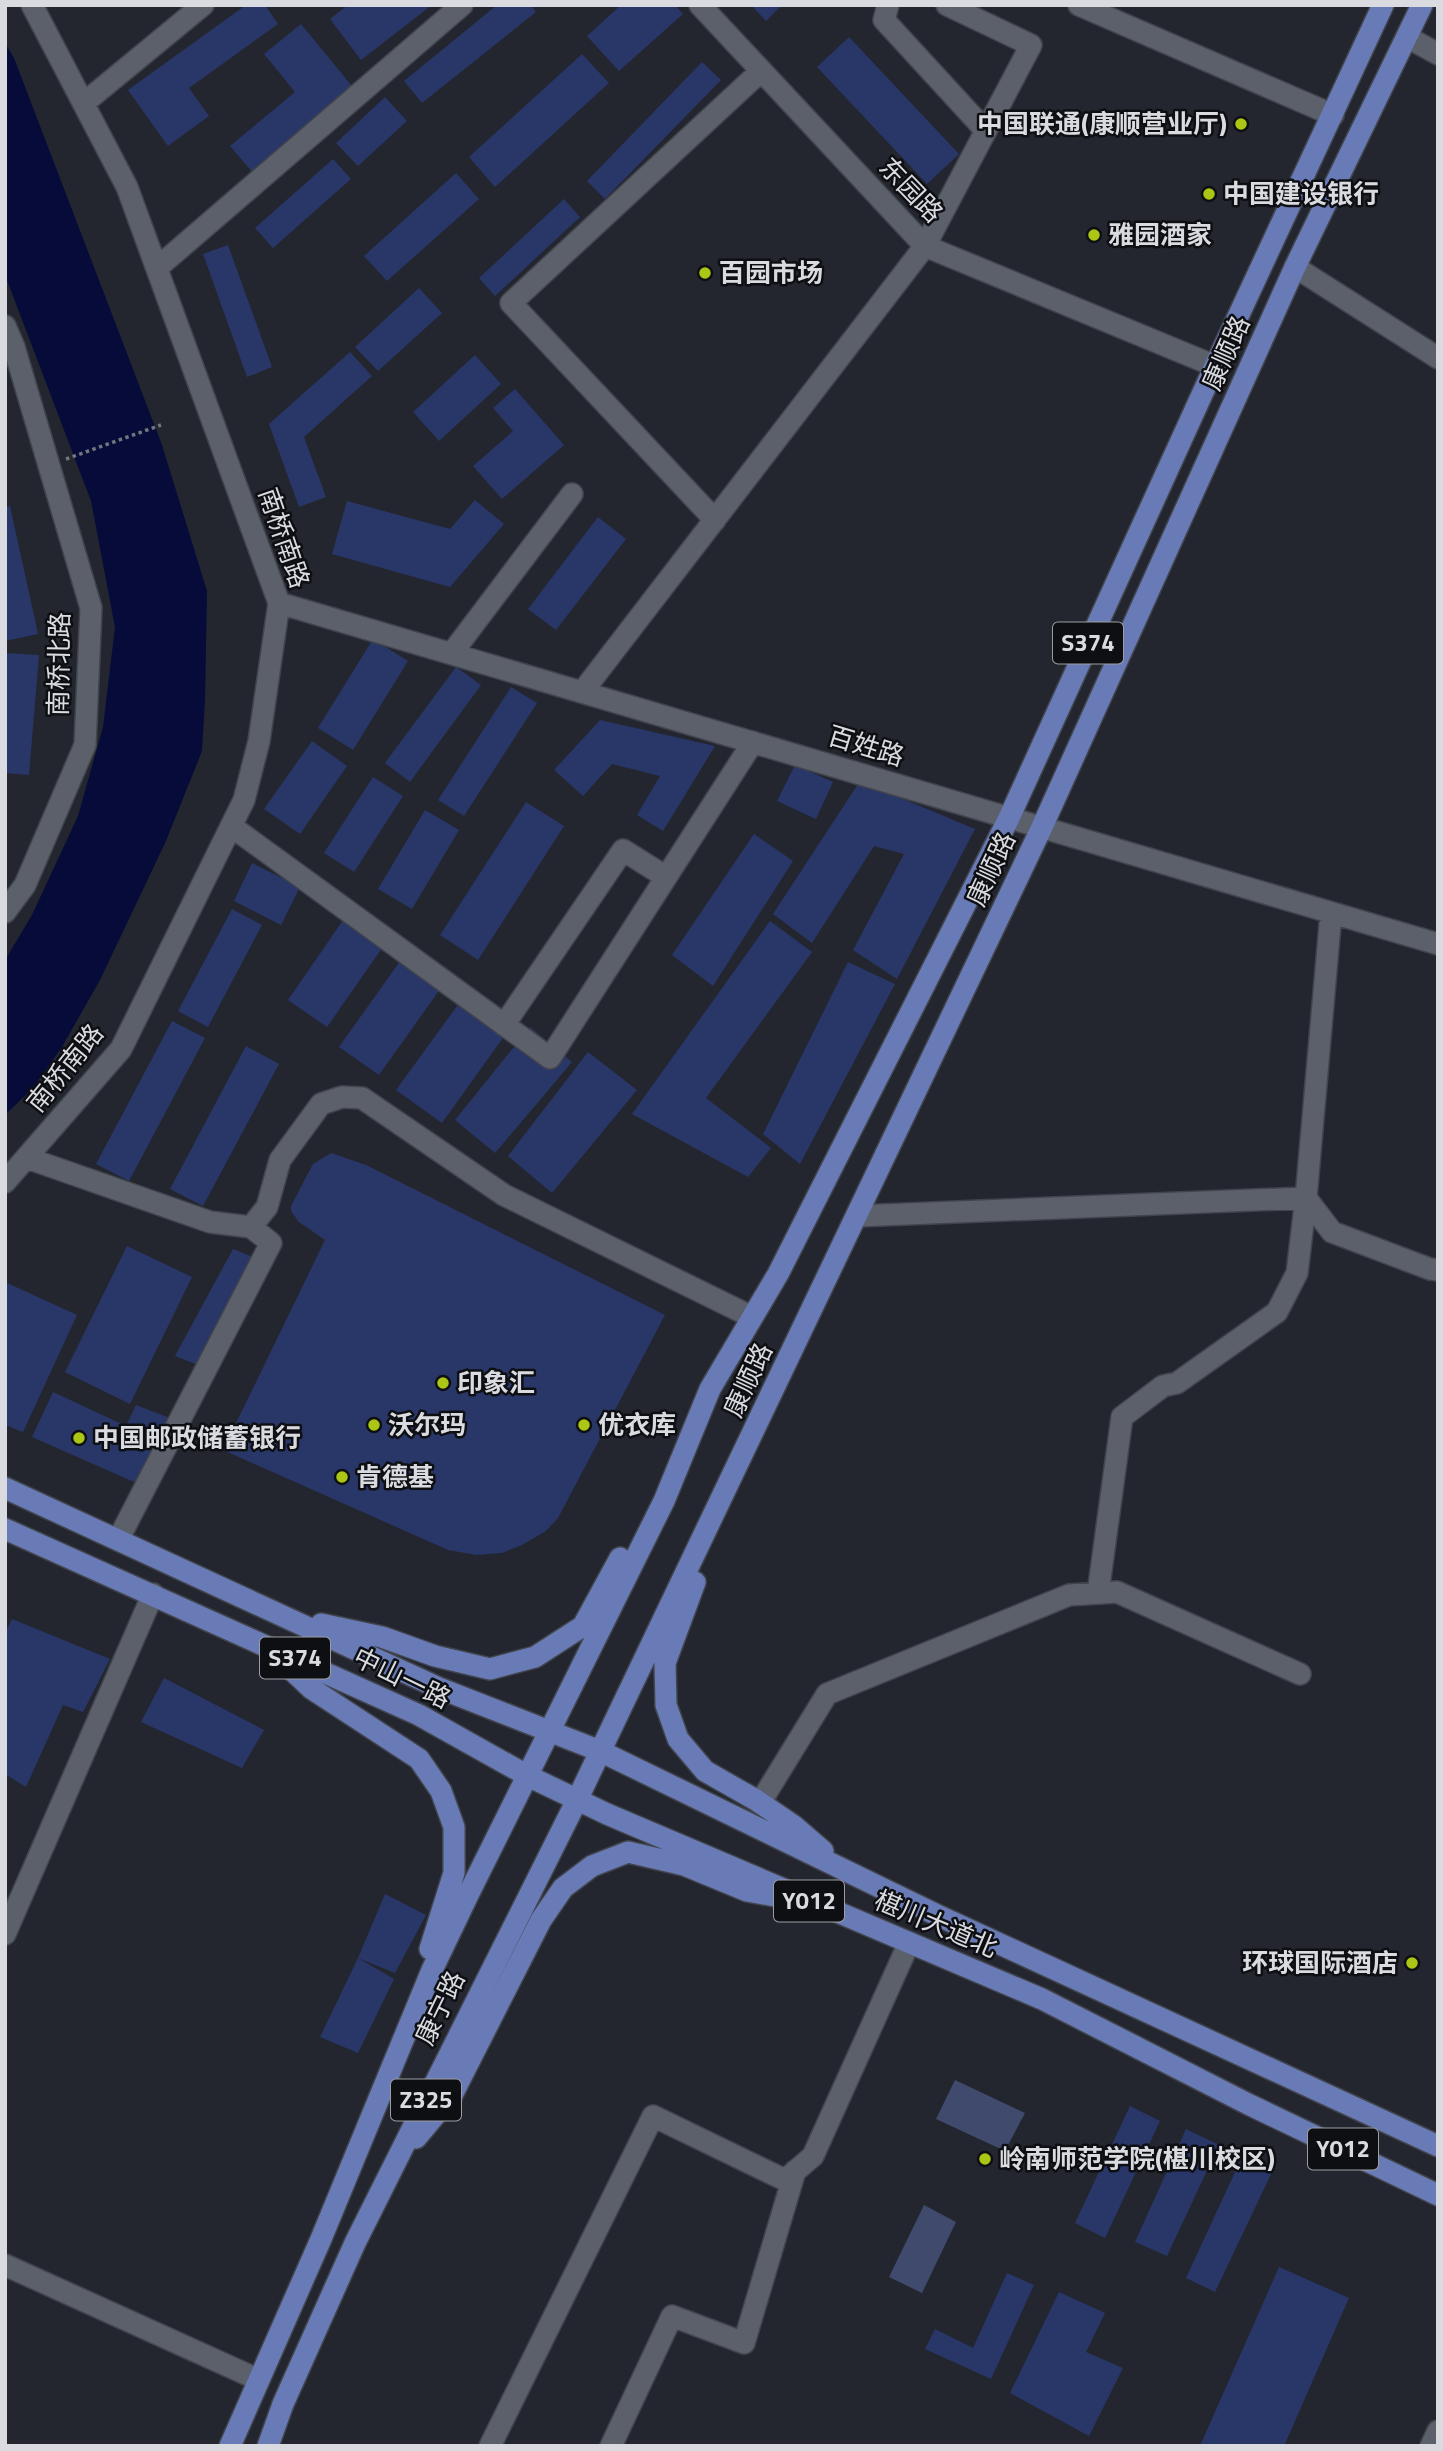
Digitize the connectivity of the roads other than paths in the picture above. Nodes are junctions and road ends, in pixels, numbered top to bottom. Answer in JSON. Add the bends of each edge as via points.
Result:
{"nodes":[{"id":1,"x":32,"y":5,"type":"edge"},
{"id":2,"x":203,"y":5,"type":"edge"},
{"id":3,"x":462,"y":5,"type":"edge"},
{"id":4,"x":700,"y":5,"type":"edge"},
{"id":5,"x":888,"y":5,"type":"edge"},
{"id":6,"x":947,"y":5,"type":"edge"},
{"id":7,"x":1079,"y":5,"type":"edge"},
{"id":8,"x":1382,"y":5,"type":"edge"},
{"id":9,"x":1422,"y":5,"type":"edge"},
{"id":10,"x":1407,"y":37,"type":"junction"},
{"id":11,"x":1438,"y":54,"type":"edge"},
{"id":12,"x":761,"y":71,"type":"junction"},
{"id":13,"x":84,"y":103,"type":"junction"},
{"id":14,"x":1333,"y":115,"type":"junction"},
{"id":15,"x":986,"y":131,"type":"junction"},
{"id":16,"x":925,"y":246,"type":"junction"},
{"id":17,"x":1295,"y":267,"type":"junction"},
{"id":18,"x":157,"y":268,"type":"junction"},
{"id":19,"x":5,"y":326,"type":"edge"},
{"id":20,"x":1438,"y":358,"type":"edge"},
{"id":21,"x":1215,"y":366,"type":"junction"},
{"id":22,"x":572,"y":494,"type":"dead end"},
{"id":23,"x":715,"y":520,"type":"junction"},
{"id":24,"x":279,"y":603,"type":"junction"},
{"id":25,"x":452,"y":653,"type":"junction"},
{"id":26,"x":583,"y":691,"type":"junction"},
{"id":27,"x":753,"y":742,"type":"junction"},
{"id":28,"x":1009,"y":818,"type":"junction"},
{"id":29,"x":232,"y":826,"type":"junction"},
{"id":30,"x":1042,"y":827,"type":"junction"},
{"id":31,"x":666,"y":877,"type":"junction"},
{"id":32,"x":5,"y":912,"type":"edge"},
{"id":33,"x":1331,"y":913,"type":"junction"},
{"id":34,"x":1438,"y":944,"type":"edge"},
{"id":35,"x":504,"y":1025,"type":"junction"},
{"id":36,"x":27,"y":1158,"type":"junction"},
{"id":37,"x":5,"y":1182,"type":"edge"},
{"id":38,"x":1306,"y":1198,"type":"junction"},
{"id":39,"x":857,"y":1216,"type":"junction"},
{"id":40,"x":251,"y":1227,"type":"junction"},
{"id":41,"x":1438,"y":1270,"type":"edge"},
{"id":42,"x":752,"y":1317,"type":"junction"},
{"id":43,"x":710,"y":1389,"type":"junction"},
{"id":44,"x":5,"y":1488,"type":"edge"},
{"id":45,"x":712,"y":1521,"type":"junction"},
{"id":46,"x":5,"y":1529,"type":"edge"},
{"id":47,"x":118,"y":1540,"type":"junction"},
{"id":48,"x":1098,"y":1593,"type":"junction"},
{"id":49,"x":153,"y":1594,"type":"junction"},
{"id":50,"x":280,"y":1615,"type":"junction"},
{"id":51,"x":264,"y":1644,"type":"junction"},
{"id":52,"x":1300,"y":1674,"type":"dead end"},
{"id":53,"x":548,"y":1732,"type":"junction"},
{"id":54,"x":600,"y":1751,"type":"junction"},
{"id":55,"x":528,"y":1776,"type":"junction"},
{"id":56,"x":577,"y":1800,"type":"junction"},
{"id":57,"x":760,"y":1802,"type":"junction"},
{"id":58,"x":846,"y":1870,"type":"junction"},
{"id":59,"x":817,"y":1904,"type":"junction"},
{"id":60,"x":5,"y":1934,"type":"edge"},
{"id":61,"x":909,"y":1943,"type":"junction"},
{"id":62,"x":360,"y":2142,"type":"junction"},
{"id":63,"x":1438,"y":2146,"type":"edge"},
{"id":64,"x":394,"y":2164,"type":"junction"},
{"id":65,"x":795,"y":2171,"type":"junction"},
{"id":66,"x":1438,"y":2195,"type":"edge"},
{"id":67,"x":5,"y":2265,"type":"edge"},
{"id":68,"x":257,"y":2379,"type":"junction"},
{"id":69,"x":1438,"y":2431,"type":"edge"},
{"id":70,"x":230,"y":2446,"type":"edge"},
{"id":71,"x":268,"y":2446,"type":"edge"},
{"id":72,"x":491,"y":2446,"type":"edge"},
{"id":73,"x":611,"y":2446,"type":"edge"},
{"id":74,"x":1431,"y":2446,"type":"edge"}],
"edges":[{"from":1,"to":13,"type":"street","name":"南桥南路"},
{"from":2,"to":13,"type":"street"},
{"from":3,"to":18,"type":"street"},
{"from":4,"to":12,"type":"street","name":"东园路"},
{"from":5,"to":15,"type":"street","via":[[884,20]]},
{"from":6,"to":15,"type":"street","via":[[1031,45]]},
{"from":7,"to":14,"type":"street"},
{"from":8,"to":14,"type":"main road","name":"康顺路","number":"S374"},
{"from":9,"to":10,"type":"main road","name":"康顺路","number":"S374"},
{"from":10,"to":11,"type":"street"},
{"from":10,"to":17,"type":"main road","name":"康顺路","number":"S374"},
{"from":12,"to":16,"type":"street","name":"东园路"},
{"from":12,"to":23,"type":"street","via":[[511,303]]},
{"from":13,"to":18,"type":"street","name":"南桥南路","via":[[127,187]]},
{"from":14,"to":21,"type":"main road","name":"康顺路","number":"S374"},
{"from":15,"to":16,"type":"street"},
{"from":16,"to":21,"type":"street","name":"东园路"},
{"from":16,"to":23,"type":"street"},
{"from":17,"to":20,"type":"street"},
{"from":17,"to":30,"type":"main road","name":"康顺路","number":"S374"},
{"from":18,"to":24,"type":"street","name":"南桥南路"},
{"from":19,"to":32,"type":"street","name":"南桥北路","via":[[91,608],[85,745],[25,885]]},
{"from":21,"to":28,"type":"main road","name":"康顺路","number":"S374"},
{"from":22,"to":25,"type":"street"},
{"from":23,"to":26,"type":"street"},
{"from":24,"to":25,"type":"street","name":"百姓路"},
{"from":24,"to":29,"type":"street","name":"南桥南路","via":[[260,741]]},
{"from":25,"to":26,"type":"street","name":"百姓路"},
{"from":26,"to":27,"type":"street","name":"百姓路"},
{"from":27,"to":28,"type":"street","name":"百姓路"},
{"from":27,"to":31,"type":"street"},
{"from":28,"to":30,"type":"street","name":"百姓路"},
{"from":28,"to":42,"type":"main road","name":"康顺路","number":"S374"},
{"from":29,"to":35,"type":"street"},
{"from":29,"to":36,"type":"street","name":"南桥南路","via":[[121,1049]]},
{"from":30,"to":33,"type":"street","name":"百姓路"},
{"from":30,"to":39,"type":"main road","name":"康顺路","number":"S374"},
{"from":31,"to":35,"type":"street","via":[[623,850]]},
{"from":31,"to":35,"type":"street","via":[[550,1058]]},
{"from":33,"to":34,"type":"street","name":"百姓路"},
{"from":33,"to":38,"type":"street"},
{"from":36,"to":37,"type":"street","name":"南桥南路"},
{"from":36,"to":40,"type":"street","via":[[210,1222]]},
{"from":38,"to":39,"type":"street"},
{"from":38,"to":41,"type":"street","via":[[1332,1232]]},
{"from":38,"to":48,"type":"street","via":[[1297,1273],[1277,1312],[1122,1417]]},
{"from":39,"to":45,"type":"main road","name":"康顺路","number":"S374"},
{"from":40,"to":42,"type":"street","via":[[267,1207],[280,1160],[321,1104],[342,1097],[362,1098],[504,1195]]},
{"from":40,"to":47,"type":"street","via":[[271,1243]]},
{"from":42,"to":43,"type":"main road","name":"康顺路","number":"S374"},
{"from":43,"to":50,"type":"main road","via":[[583,1626],[535,1657],[490,1669],[382,1637]]},
{"from":43,"to":53,"type":"main road","name":"康顺路","number":"S374","via":[[664,1501]]},
{"from":44,"to":47,"type":"main road"},
{"from":45,"to":54,"type":"main road","name":"康顺路","number":"S374"},
{"from":45,"to":57,"type":"main road","via":[[693,1590],[665,1663],[666,1705],[678,1739],[705,1771]]},
{"from":46,"to":49,"type":"main road","name":"中山一路","number":"S374"},
{"from":47,"to":50,"type":"main road"},
{"from":48,"to":52,"type":"street","via":[[1117,1592]]},
{"from":48,"to":57,"type":"street","via":[[1069,1595],[827,1694]]},
{"from":49,"to":51,"type":"main road","name":"中山一路","number":"S374"},
{"from":49,"to":60,"type":"street"},
{"from":50,"to":53,"type":"main road","name":"中山一路","number":"S374"},
{"from":51,"to":55,"type":"main road","name":"中山一路","number":"S374","via":[[419,1715]]},
{"from":51,"to":62,"type":"main road","via":[[312,1689],[419,1759],[441,1791],[454,1827],[454,1873],[433,1940],[374,2076]]},
{"from":53,"to":54,"type":"main road","name":"中山一路","number":"S374"},
{"from":53,"to":55,"type":"main road","name":"康宁路","number":"S374"},
{"from":54,"to":56,"type":"main road","name":"康宁路","number":"S374"},
{"from":54,"to":58,"type":"main road"},
{"from":55,"to":56,"type":"main road","name":"中山一路","number":"S374"},
{"from":55,"to":62,"type":"main road","name":"康宁路","number":"Z325","via":[[432,1970]]},
{"from":56,"to":59,"type":"main road","name":"椹川大道北","number":"Y012"},
{"from":56,"to":64,"type":"main road","name":"康宁路","number":"Z325"},
{"from":57,"to":58,"type":"main road"},
{"from":58,"to":63,"type":"main road","number":"Y012"},
{"from":59,"to":61,"type":"main road","name":"椹川大道北","number":"Y012"},
{"from":59,"to":64,"type":"main road","via":[[747,1891],[684,1865],[628,1852],[592,1866],[563,1888],[541,1920],[452,2095]]},
{"from":61,"to":65,"type":"street","via":[[813,2156]]},
{"from":61,"to":66,"type":"main road","name":"椹川大道北","number":"Y012","via":[[1042,1999]]},
{"from":62,"to":68,"type":"main road","name":"康宁路","number":"Z325"},
{"from":64,"to":71,"type":"main road","name":"康宁路","number":"Z325"},
{"from":65,"to":72,"type":"street","via":[[785,2180],[653,2116]]},
{"from":65,"to":73,"type":"street","via":[[744,2343],[672,2316]]},
{"from":67,"to":68,"type":"street"},
{"from":68,"to":70,"type":"main road","name":"康宁路"},
{"from":69,"to":74,"type":"street"}]}
